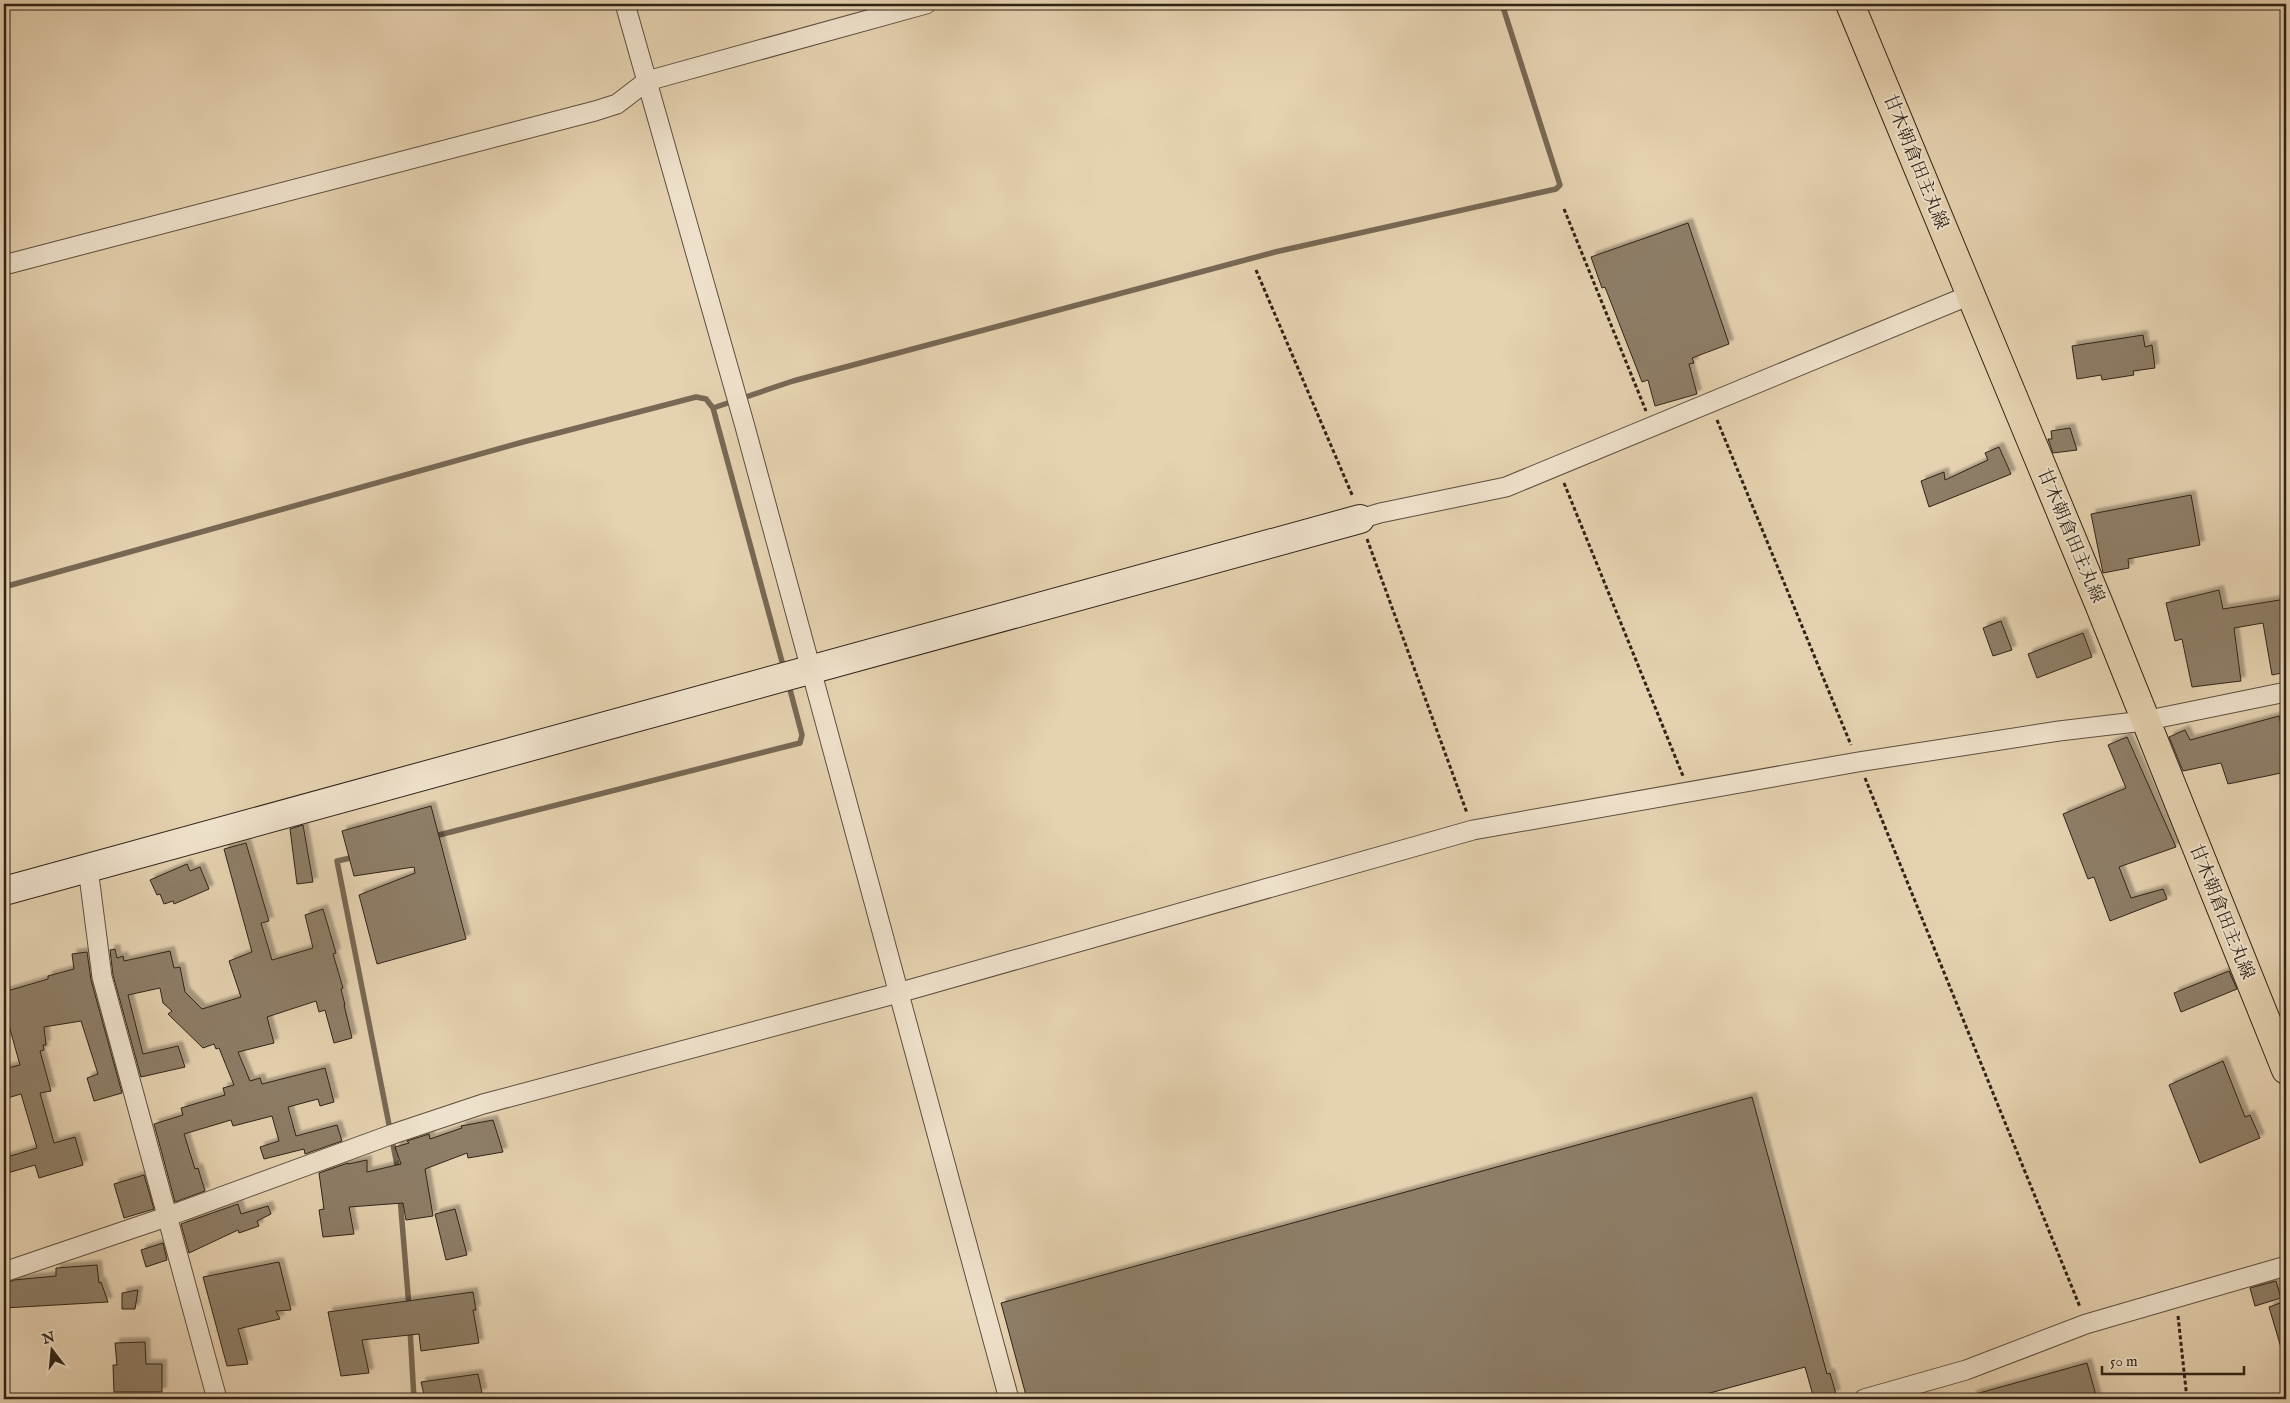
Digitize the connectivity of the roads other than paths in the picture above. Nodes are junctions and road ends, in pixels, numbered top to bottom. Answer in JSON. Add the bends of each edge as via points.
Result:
{"nodes":[{"id":1,"x":626,"y":4,"type":"edge"},
{"id":2,"x":926,"y":4,"type":"edge"},
{"id":3,"x":1850,"y":4,"type":"edge"},
{"id":4,"x":647,"y":81,"type":"junction"},
{"id":5,"x":4,"y":266,"type":"edge"},
{"id":6,"x":1970,"y":295,"type":"junction"},
{"id":7,"x":1360,"y":519,"type":"joint"},
{"id":8,"x":810,"y":669,"type":"junction"},
{"id":9,"x":2286,"y":692,"type":"edge"},
{"id":10,"x":2144,"y":721,"type":"junction"},
{"id":11,"x":88,"y":868,"type":"junction"},
{"id":12,"x":4,"y":890,"type":"edge"},
{"id":13,"x":898,"y":993,"type":"junction"},
{"id":14,"x":2286,"y":1070,"type":"edge"},
{"id":15,"x":166,"y":1217,"type":"junction"},
{"id":16,"x":2286,"y":1266,"type":"edge"},
{"id":17,"x":4,"y":1272,"type":"edge"},
{"id":18,"x":217,"y":1399,"type":"edge"},
{"id":19,"x":1009,"y":1399,"type":"edge"},
{"id":20,"x":1864,"y":1399,"type":"edge"}],
"edges":[{"from":1,"to":4,"type":"street"},
{"from":2,"to":4,"type":"street"},
{"from":3,"to":6,"type":"main road","name":"甘木朝倉田主丸線"},
{"from":4,"to":5,"type":"street","via":[[617,104]]},
{"from":4,"to":8,"type":"street"},
{"from":6,"to":7,"type":"street","via":[[1506,487]]},
{"from":6,"to":10,"type":"main road","name":"甘木朝倉田主丸線","via":[[2099,604]]},
{"from":7,"to":8,"type":"street"},
{"from":8,"to":11,"type":"street"},
{"from":8,"to":13,"type":"street"},
{"from":9,"to":10,"type":"street"},
{"from":10,"to":13,"type":"street","via":[[1858,762],[1473,830]]},
{"from":10,"to":14,"type":"main road","name":"甘木朝倉田主丸線"},
{"from":11,"to":12,"type":"street"},
{"from":11,"to":15,"type":"street","via":[[102,977]]},
{"from":13,"to":15,"type":"street","via":[[483,1104]]},
{"from":13,"to":19,"type":"street"},
{"from":15,"to":17,"type":"street"},
{"from":15,"to":18,"type":"street"},
{"from":16,"to":20,"type":"street","via":[[2086,1324],[1966,1370]]}]}
